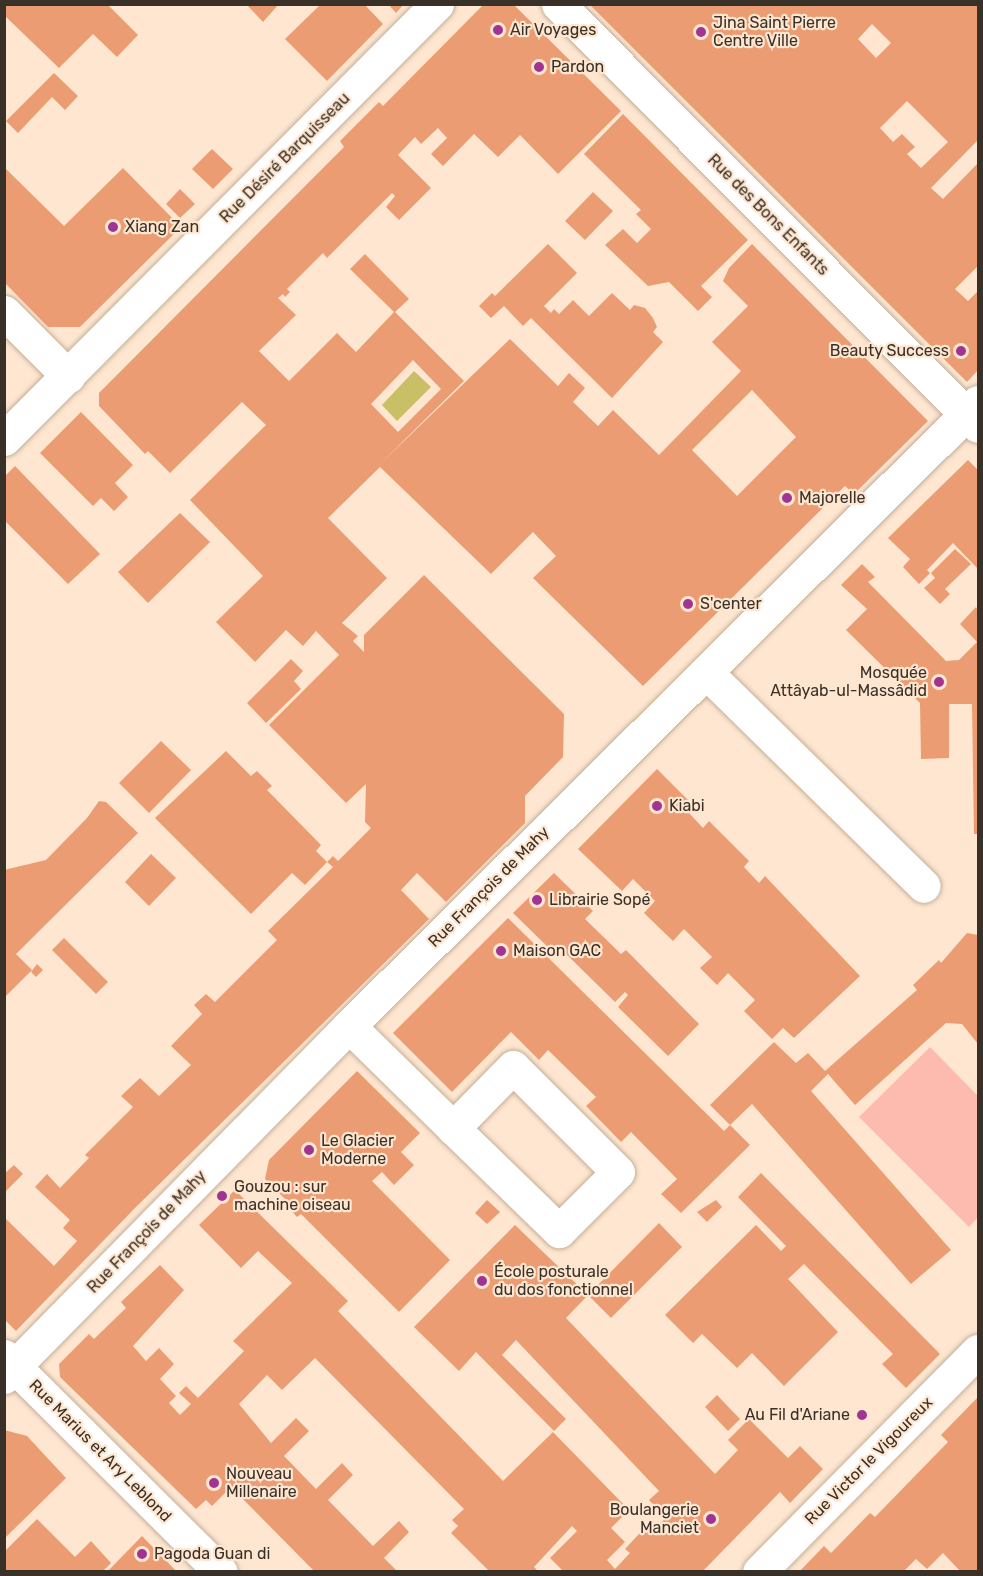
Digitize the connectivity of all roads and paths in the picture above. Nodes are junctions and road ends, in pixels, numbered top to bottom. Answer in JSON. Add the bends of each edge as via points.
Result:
{"nodes":[{"id":1,"x":437,"y":4,"type":"edge"},
{"id":2,"x":558,"y":4,"type":"edge"},
{"id":3,"x":4,"y":312,"type":"edge"},
{"id":4,"x":68,"y":376,"type":"junction"},
{"id":5,"x":975,"y":414,"type":"edge"},
{"id":6,"x":4,"y":439,"type":"edge"},
{"id":7,"x":706,"y":672,"type":"junction"},
{"id":8,"x":924,"y":886,"type":"dead end"},
{"id":9,"x":349,"y":1026,"type":"junction"},
{"id":10,"x":453,"y":1128,"type":"junction"},
{"id":11,"x":977,"y":1355,"type":"edge"},
{"id":12,"x":8,"y":1367,"type":"edge"},
{"id":13,"x":221,"y":1572,"type":"edge"},
{"id":14,"x":759,"y":1572,"type":"edge"}],
"edges":[{"from":1,"to":4,"type":"street","name":"Rue Désiré Barquisseau"},
{"from":2,"to":5,"type":"street","name":"Rue des Bons Enfants"},
{"from":3,"to":4,"type":"street"},
{"from":4,"to":6,"type":"street","name":"Rue Désiré Barquisseau"},
{"from":5,"to":7,"type":"street","name":"Rue François de Mahy"},
{"from":7,"to":8,"type":"street"},
{"from":7,"to":9,"type":"street","name":"Rue François de Mahy"},
{"from":9,"to":10,"type":"street"},
{"from":9,"to":12,"type":"street","name":"Rue François de Mahy"},
{"from":10,"to":10,"type":"street","via":[[559,1231],[618,1172],[513,1067]]},
{"from":11,"to":14,"type":"street","name":"Rue Victor le Vigoureux"},
{"from":12,"to":13,"type":"street","name":"Rue Marius et Ary Leblond"}]}
